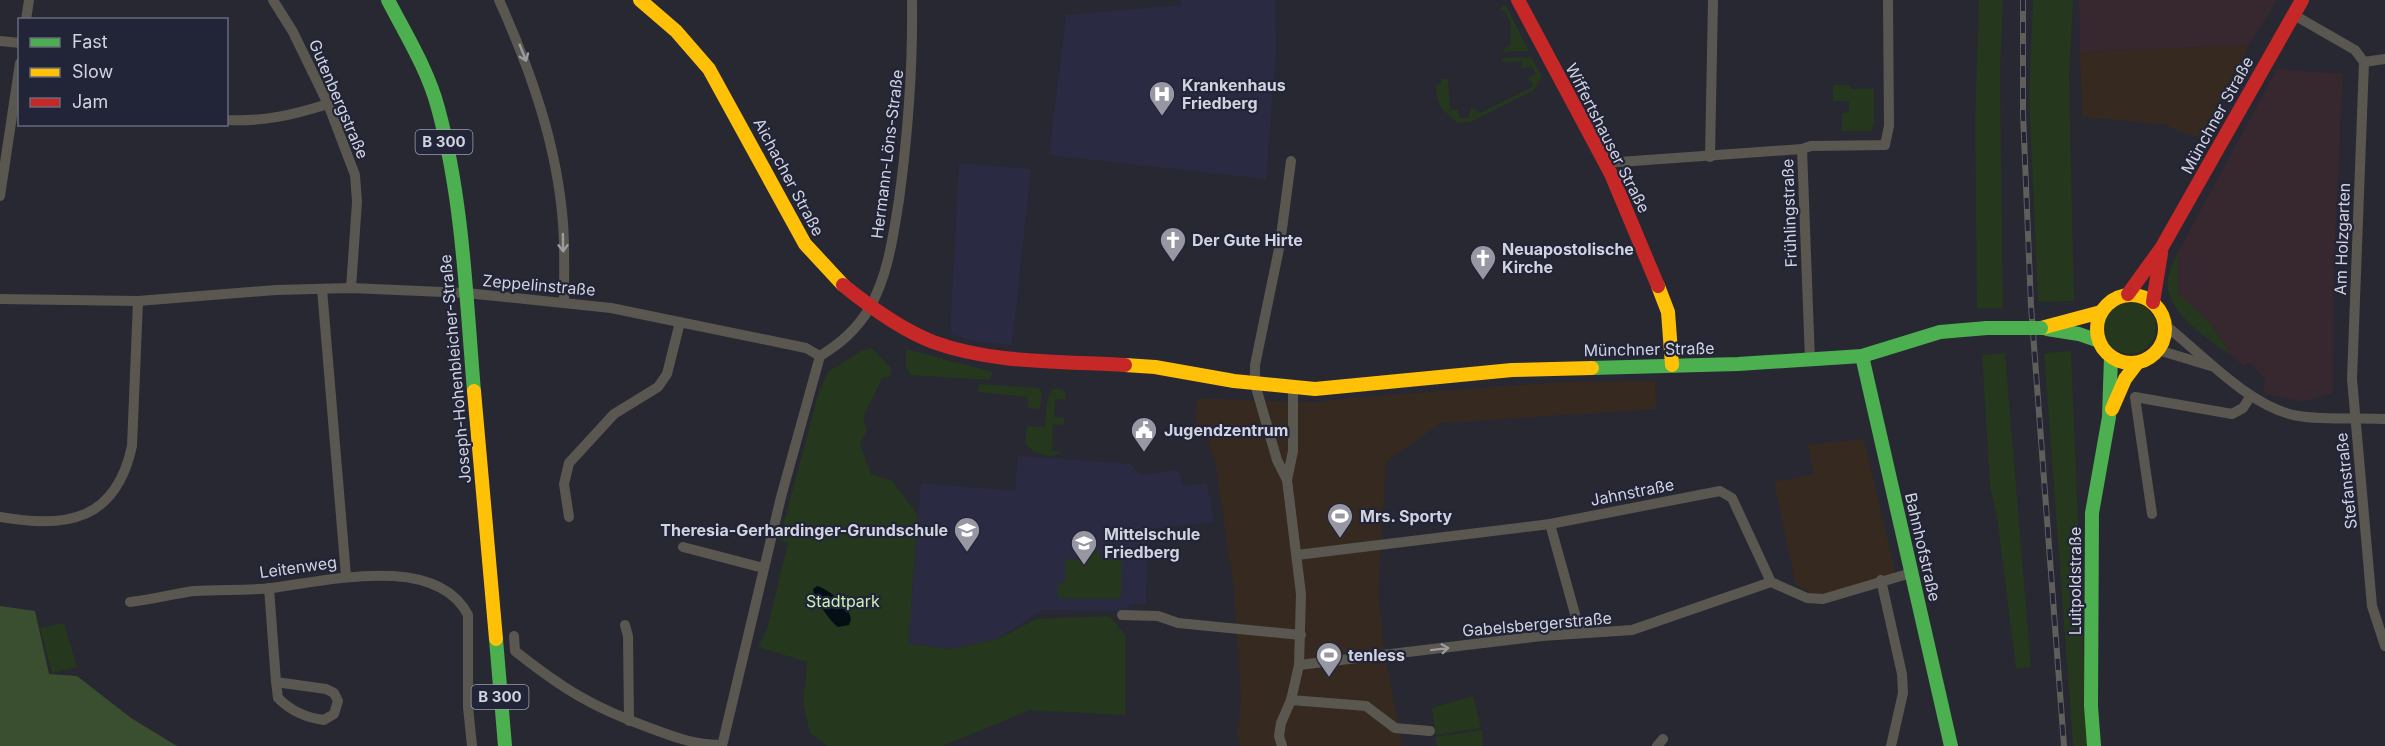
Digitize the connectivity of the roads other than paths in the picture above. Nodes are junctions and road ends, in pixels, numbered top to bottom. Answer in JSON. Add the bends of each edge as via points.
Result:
{"nodes":[{"id":1,"x":29,"y":0,"type":"edge"},
{"id":2,"x":273,"y":0,"type":"edge"},
{"id":3,"x":388,"y":0,"type":"edge"},
{"id":4,"x":499,"y":0,"type":"edge"},
{"id":5,"x":640,"y":0,"type":"edge"},
{"id":6,"x":912,"y":0,"type":"edge"},
{"id":7,"x":1518,"y":0,"type":"edge"},
{"id":8,"x":1713,"y":0,"type":"edge"},
{"id":9,"x":1888,"y":0,"type":"edge"},
{"id":10,"x":2302,"y":0,"type":"edge"},
{"id":11,"x":2294,"y":15,"type":"junction"},
{"id":12,"x":26,"y":18,"type":"edge"},
{"id":13,"x":0,"y":41,"type":"edge"},
{"id":14,"x":18,"y":43,"type":"edge"},
{"id":15,"x":2385,"y":59,"type":"edge"},
{"id":16,"x":2364,"y":62,"type":"junction"},
{"id":17,"x":18,"y":86,"type":"edge"},
{"id":18,"x":328,"y":104,"type":"junction"},
{"id":19,"x":16,"y":109,"type":"edge"},
{"id":20,"x":228,"y":120,"type":"edge"},
{"id":21,"x":1802,"y":149,"type":"junction"},
{"id":22,"x":1710,"y":157,"type":"junction"},
{"id":23,"x":1291,"y":161,"type":"dead end"},
{"id":24,"x":1605,"y":163,"type":"junction"},
{"id":25,"x":0,"y":196,"type":"edge"},
{"id":26,"x":2162,"y":247,"type":"junction"},
{"id":27,"x":351,"y":288,"type":"junction"},
{"id":28,"x":322,"y":289,"type":"junction"},
{"id":29,"x":466,"y":293,"type":"junction"},
{"id":30,"x":2128,"y":294,"type":"junction"},
{"id":31,"x":0,"y":299,"type":"edge"},
{"id":32,"x":138,"y":301,"type":"junction"},
{"id":33,"x":564,"y":301,"type":"junction"},
{"id":34,"x":2153,"y":302,"type":"junction"},
{"id":35,"x":870,"y":307,"type":"junction"},
{"id":36,"x":2101,"y":312,"type":"junction"},
{"id":37,"x":680,"y":322,"type":"junction"},
{"id":38,"x":2165,"y":325,"type":"junction"},
{"id":39,"x":2065,"y":326,"type":"junction"},
{"id":40,"x":2099,"y":341,"type":"junction"},
{"id":41,"x":2158,"y":350,"type":"junction"},
{"id":42,"x":820,"y":356,"type":"junction"},
{"id":43,"x":1862,"y":356,"type":"junction"},
{"id":44,"x":2111,"y":357,"type":"junction"},
{"id":45,"x":1810,"y":360,"type":"junction"},
{"id":46,"x":2138,"y":363,"type":"junction"},
{"id":47,"x":1672,"y":364,"type":"junction"},
{"id":48,"x":2217,"y":368,"type":"junction"},
{"id":49,"x":1256,"y":384,"type":"junction"},
{"id":50,"x":1293,"y":389,"type":"junction"},
{"id":51,"x":2250,"y":397,"type":"junction"},
{"id":52,"x":2109,"y":417,"type":"junction"},
{"id":53,"x":2354,"y":417,"type":"junction"},
{"id":54,"x":2385,"y":419,"type":"edge"},
{"id":55,"x":1287,"y":480,"type":"junction"},
{"id":56,"x":2152,"y":514,"type":"dead end"},
{"id":57,"x":0,"y":517,"type":"edge"},
{"id":58,"x":569,"y":517,"type":"dead end"},
{"id":59,"x":1550,"y":524,"type":"junction"},
{"id":60,"x":683,"y":547,"type":"dead end"},
{"id":61,"x":1298,"y":555,"type":"junction"},
{"id":62,"x":764,"y":568,"type":"junction"},
{"id":63,"x":1911,"y":573,"type":"junction"},
{"id":64,"x":345,"y":576,"type":"junction"},
{"id":65,"x":1881,"y":580,"type":"junction"},
{"id":66,"x":1771,"y":582,"type":"junction"},
{"id":67,"x":269,"y":588,"type":"junction"},
{"id":68,"x":130,"y":602,"type":"dead end"},
{"id":69,"x":1122,"y":615,"type":"dead end"},
{"id":70,"x":625,"y":625,"type":"dead end"},
{"id":71,"x":1580,"y":632,"type":"junction"},
{"id":72,"x":1301,"y":635,"type":"junction"},
{"id":73,"x":514,"y":636,"type":"dead end"},
{"id":74,"x":2385,"y":646,"type":"edge"},
{"id":75,"x":1299,"y":665,"type":"junction"},
{"id":76,"x":276,"y":682,"type":"junction"},
{"id":77,"x":1291,"y":700,"type":"junction"},
{"id":78,"x":628,"y":721,"type":"junction"},
{"id":79,"x":1430,"y":731,"type":"dead end"},
{"id":80,"x":721,"y":745,"type":"edge"},
{"id":81,"x":472,"y":746,"type":"edge"},
{"id":82,"x":505,"y":746,"type":"edge"},
{"id":83,"x":1282,"y":746,"type":"edge"},
{"id":84,"x":1891,"y":746,"type":"edge"},
{"id":85,"x":1952,"y":746,"type":"edge"},
{"id":86,"x":1967,"y":746,"type":"edge"},
{"id":87,"x":2094,"y":746,"type":"edge"}],
"edges":[{"from":1,"to":12,"type":"street"},
{"from":2,"to":18,"type":"street","name":"Gutenbergstraße"},
{"from":3,"to":29,"type":"main road","name":"Joseph-Hohenbleicher-Straße","number":"B 300","via":[[438,107],[454,190]]},
{"from":4,"to":33,"type":"street","one_way":true,"via":[[527,64],[553,157],[563,223]]},
{"from":5,"to":35,"type":"main road","name":"Aichacher Straße","via":[[676,31],[710,69],[805,244],[834,277]]},
{"from":6,"to":35,"type":"street","name":"Hermann-Löns-Straße","via":[[913,68],[902,178],[885,272]]},
{"from":7,"to":24,"type":"main road","name":"Wiffertshauser Straße"},
{"from":8,"to":22,"type":"street"},
{"from":9,"to":21,"type":"street","name":"Frühlingstraße","via":[[1889,126],[1885,144]]},
{"from":10,"to":11,"type":"main road","name":"Münchner Straße"},
{"from":11,"to":16,"type":"street","via":[[2355,50]]},
{"from":11,"to":26,"type":"main road","name":"Münchner Straße"},
{"from":13,"to":14,"type":"street"},
{"from":15,"to":16,"type":"street"},
{"from":16,"to":53,"type":"street","name":"Am Holzgarten","via":[[2352,379]]},
{"from":17,"to":19,"type":"street"},
{"from":18,"to":20,"type":"street","via":[[289,117]]},
{"from":18,"to":27,"type":"street","name":"Gutenbergstraße","via":[[355,175]]},
{"from":19,"to":25,"type":"street"},
{"from":21,"to":22,"type":"street"},
{"from":21,"to":45,"type":"street","name":"Frühlingstraße"},
{"from":22,"to":24,"type":"street"},
{"from":23,"to":49,"type":"street","via":[[1280,244],[1256,359]]},
{"from":24,"to":47,"type":"main road","name":"Wiffertshauser Straße","via":[[1668,312]]},
{"from":26,"to":30,"type":"main road","name":"Münchner Straße"},
{"from":26,"to":34,"type":"main road","name":"Münchner Straße"},
{"from":27,"to":28,"type":"street","name":"Zeppelinstraße"},
{"from":27,"to":29,"type":"street","name":"Zeppelinstraße"},
{"from":28,"to":32,"type":"street","name":"Zeppelinstraße"},
{"from":28,"to":64,"type":"street"},
{"from":29,"to":33,"type":"street","name":"Zeppelinstraße"},
{"from":29,"to":82,"type":"main road","name":"Joseph-Hohenbleicher-Straße","number":"B 300"},
{"from":30,"to":34,"type":"main road"},
{"from":30,"to":36,"type":"main road","via":[[2114,298]]},
{"from":31,"to":32,"type":"street","name":"Zeppelinstraße"},
{"from":32,"to":57,"type":"street","via":[[132,446],[127,469],[115,492],[96,510],[72,519]]},
{"from":33,"to":37,"type":"street","name":"Zeppelinstraße"},
{"from":34,"to":38,"type":"main road"},
{"from":35,"to":42,"type":"street","via":[[850,335]]},
{"from":35,"to":49,"type":"main road","name":"Aichacher Straße","via":[[931,341],[993,357],[1155,367]]},
{"from":36,"to":39,"type":"main road","name":"Münchner Straße"},
{"from":36,"to":40,"type":"main road","via":[[2096,326]]},
{"from":37,"to":42,"type":"street","name":"Zeppelinstraße","via":[[806,348]]},
{"from":37,"to":58,"type":"street","via":[[667,374],[658,387],[614,414],[569,463],[564,484]]},
{"from":38,"to":41,"type":"main road"},
{"from":38,"to":48,"type":"street","name":"Stefanstraße"},
{"from":39,"to":40,"type":"main road","name":"Münchner Straße"},
{"from":39,"to":43,"type":"main road","name":"Münchner Straße","bridge":true,"via":[[1940,332]]},
{"from":40,"to":44,"type":"main road"},
{"from":41,"to":46,"type":"main road"},
{"from":41,"to":48,"type":"street","name":"Stefanstraße"},
{"from":42,"to":62,"type":"street"},
{"from":43,"to":45,"type":"main road","name":"Münchner Straße"},
{"from":43,"to":63,"type":"main road","name":"Bahnhofstraße"},
{"from":44,"to":46,"type":"main road","via":[[2123,363]]},
{"from":44,"to":52,"type":"main road","name":"Luitpoldstraße"},
{"from":45,"to":47,"type":"main road","name":"Münchner Straße"},
{"from":46,"to":52,"type":"main road","name":"Luitpoldstraße","via":[[2125,379]]},
{"from":47,"to":50,"type":"main road","name":"Münchner Straße","via":[[1512,370]]},
{"from":48,"to":51,"type":"street","name":"Stefanstraße"},
{"from":49,"to":50,"type":"main road","name":"Münchner Straße"},
{"from":49,"to":55,"type":"street","via":[[1277,460]]},
{"from":50,"to":55,"type":"street","via":[[1293,451]]},
{"from":51,"to":53,"type":"street","name":"Stefanstraße","via":[[2295,416]]},
{"from":51,"to":56,"type":"street","via":[[2243,408],[2232,414],[2135,397]]},
{"from":52,"to":87,"type":"main road","name":"Luitpoldstraße","via":[[2092,513]]},
{"from":53,"to":54,"type":"street"},
{"from":53,"to":74,"type":"street","name":"Stefanstraße","via":[[2372,606]]},
{"from":55,"to":61,"type":"street"},
{"from":59,"to":61,"type":"street","name":"Jahnstraße"},
{"from":59,"to":66,"type":"street","name":"Jahnstraße","via":[[1720,491],[1732,498]]},
{"from":59,"to":71,"type":"street"},
{"from":60,"to":62,"type":"street"},
{"from":61,"to":72,"type":"street"},
{"from":62,"to":80,"type":"street"},
{"from":63,"to":65,"type":"street"},
{"from":63,"to":85,"type":"main road","name":"Bahnhofstraße"},
{"from":64,"to":67,"type":"street","name":"Leitenweg"},
{"from":64,"to":81,"type":"street","name":"Leitenweg","via":[[384,574],[411,578],[451,595],[463,605],[468,615]]},
{"from":65,"to":66,"type":"street","via":[[1823,600],[1807,598]]},
{"from":65,"to":84,"type":"street","via":[[1902,674],[1903,693]]},
{"from":66,"to":71,"type":"street","name":"Gabelsbergerstraße","via":[[1632,630]]},
{"from":67,"to":68,"type":"street","name":"Leitenweg","via":[[193,591]]},
{"from":67,"to":76,"type":"street"},
{"from":69,"to":72,"type":"street","via":[[1158,616],[1178,623]]},
{"from":70,"to":78,"type":"street"},
{"from":75,"to":71,"type":"street","name":"Gabelsbergerstraße","one_way":true},
{"from":72,"to":75,"type":"street"},
{"from":73,"to":78,"type":"street","via":[[515,651],[557,684],[585,702]]},
{"from":75,"to":77,"type":"street"},
{"from":76,"to":76,"type":"street","via":[[278,698],[291,708],[324,720],[334,714],[338,701],[334,693]]},
{"from":77,"to":79,"type":"street","via":[[1366,706],[1395,728]]},
{"from":77,"to":83,"type":"street","via":[[1281,723]]},
{"from":78,"to":80,"type":"street","via":[[697,745]]},
{"from":85,"to":86,"type":"main road"}]}
